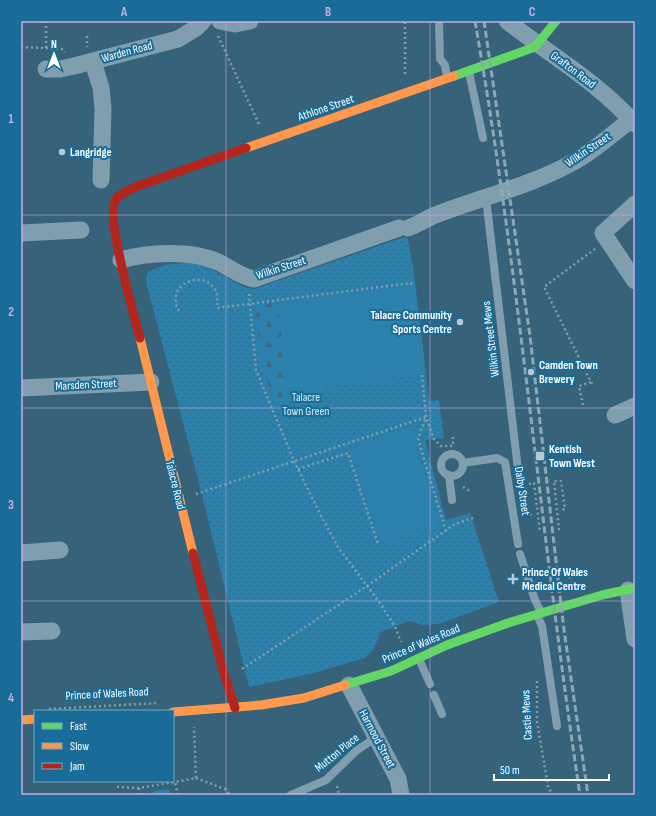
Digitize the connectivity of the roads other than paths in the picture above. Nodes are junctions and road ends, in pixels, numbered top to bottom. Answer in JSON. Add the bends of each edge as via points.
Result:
{"nodes":[{"id":1,"x":203,"y":21,"type":"edge"},
{"id":2,"x":250,"y":21,"type":"edge"},
{"id":3,"x":439,"y":21,"type":"edge"},
{"id":4,"x":507,"y":21,"type":"edge"},
{"id":5,"x":556,"y":21,"type":"edge"},
{"id":6,"x":219,"y":28,"type":"edge"},
{"id":7,"x":537,"y":44,"type":"junction"},
{"id":8,"x":93,"y":62,"type":"junction"},
{"id":9,"x":46,"y":69,"type":"dead end"},
{"id":10,"x":469,"y":72,"type":"junction"},
{"id":11,"x":447,"y":80,"type":"junction"},
{"id":12,"x":633,"y":122,"type":"edge"},
{"id":13,"x":483,"y":138,"type":"dead end"},
{"id":14,"x":101,"y":180,"type":"dead end"},
{"id":15,"x":121,"y":194,"type":"joint"},
{"id":16,"x":486,"y":198,"type":"junction"},
{"id":17,"x":635,"y":204,"type":"edge"},
{"id":18,"x":81,"y":230,"type":"dead end"},
{"id":19,"x":21,"y":233,"type":"edge"},
{"id":20,"x":121,"y":260,"type":"junction"},
{"id":21,"x":635,"y":281,"type":"edge"},
{"id":22,"x":150,"y":382,"type":"junction"},
{"id":23,"x":21,"y":388,"type":"edge"},
{"id":24,"x":635,"y":406,"type":"edge"},
{"id":25,"x":615,"y":415,"type":"dead end"},
{"id":26,"x":463,"y":463,"type":"junction"},
{"id":27,"x":449,"y":475,"type":"junction"},
{"id":28,"x":519,"y":478,"type":"dead end"},
{"id":29,"x":452,"y":500,"type":"dead end"},
{"id":30,"x":518,"y":544,"type":"dead end"},
{"id":31,"x":60,"y":550,"type":"dead end"},
{"id":32,"x":21,"y":553,"type":"edge"},
{"id":33,"x":520,"y":554,"type":"dead end"},
{"id":34,"x":632,"y":589,"type":"edge"},
{"id":35,"x":539,"y":613,"type":"junction"},
{"id":36,"x":52,"y":631,"type":"dead end"},
{"id":37,"x":21,"y":632,"type":"edge"},
{"id":38,"x":635,"y":639,"type":"edge"},
{"id":39,"x":419,"y":659,"type":"junction"},
{"id":40,"x":430,"y":684,"type":"dead end"},
{"id":41,"x":349,"y":685,"type":"junction"},
{"id":42,"x":434,"y":695,"type":"dead end"},
{"id":43,"x":235,"y":708,"type":"junction"},
{"id":44,"x":174,"y":712,"type":"edge"},
{"id":45,"x":442,"y":714,"type":"dead end"},
{"id":46,"x":34,"y":719,"type":"edge"},
{"id":47,"x":21,"y":720,"type":"edge"},
{"id":48,"x":557,"y":726,"type":"dead end"},
{"id":49,"x":375,"y":738,"type":"junction"},
{"id":50,"x":291,"y":795,"type":"edge"},
{"id":51,"x":401,"y":795,"type":"edge"}],
"edges":[{"from":1,"to":8,"type":"street","name":"Warden Road","via":[[178,39]]},
{"from":2,"to":6,"type":"street"},
{"from":3,"to":11,"type":"lane","via":[[440,59],[445,65]]},
{"from":4,"to":7,"type":"street","name":"Grafton Road"},
{"from":5,"to":7,"type":"street"},
{"from":7,"to":10,"type":"street","name":"Athlone Street","via":[[535,47]]},
{"from":7,"to":12,"type":"street","name":"Grafton Road","via":[[561,59],[598,89]]},
{"from":8,"to":9,"type":"street","name":"Warden Road","via":[[60,70]]},
{"from":8,"to":14,"type":"street","via":[[101,88],[103,108]]},
{"from":10,"to":11,"type":"street","name":"Athlone Street"},
{"from":10,"to":13,"type":"lane"},
{"from":11,"to":15,"type":"street","name":"Athlone Street"},
{"from":12,"to":16,"type":"street","name":"Wilkin Street","via":[[561,168]]},
{"from":15,"to":20,"type":"street","name":"Talacre Road","via":[[115,200],[113,209]]},
{"from":16,"to":20,"type":"street","name":"Wilkin Street","via":[[254,279],[243,277],[219,262],[200,257],[139,255]]},
{"from":16,"to":28,"type":"lane","name":"Wilkin Street Mews"},
{"from":17,"to":21,"type":"street","via":[[603,233]]},
{"from":18,"to":19,"type":"street"},
{"from":20,"to":22,"type":"street","name":"Talacre Road"},
{"from":22,"to":23,"type":"street","name":"Marsden Street"},
{"from":22,"to":43,"type":"street","name":"Talacre Road","via":[[224,674]]},
{"from":24,"to":25,"type":"street"},
{"from":26,"to":27,"type":"lane","via":[[459,473]]},
{"from":26,"to":27,"type":"lane","via":[[455,454],[446,456],[442,461],[442,468]]},
{"from":26,"to":30,"type":"lane","name":"Dalby Street","via":[[496,458],[505,462]]},
{"from":27,"to":29,"type":"lane"},
{"from":31,"to":32,"type":"street"},
{"from":33,"to":35,"type":"lane"},
{"from":34,"to":35,"type":"street","name":"Prince of Wales Road"},
{"from":34,"to":38,"type":"street"},
{"from":35,"to":39,"type":"street","name":"Prince of Wales Road","via":[[447,645]]},
{"from":35,"to":48,"type":"lane"},
{"from":36,"to":37,"type":"street"},
{"from":39,"to":40,"type":"lane"},
{"from":39,"to":41,"type":"street","name":"Prince of Wales Road"},
{"from":41,"to":43,"type":"street","name":"Prince of Wales Road","via":[[290,701]]},
{"from":41,"to":49,"type":"street","name":"Harmood Street"},
{"from":42,"to":45,"type":"lane"},
{"from":43,"to":44,"type":"street","name":"Prince of Wales Road"},
{"from":46,"to":47,"type":"street"},
{"from":49,"to":50,"type":"lane","name":"Mutton Place","via":[[356,751],[326,780]]},
{"from":49,"to":51,"type":"street","name":"Harmood Street","via":[[398,778]]}]}
